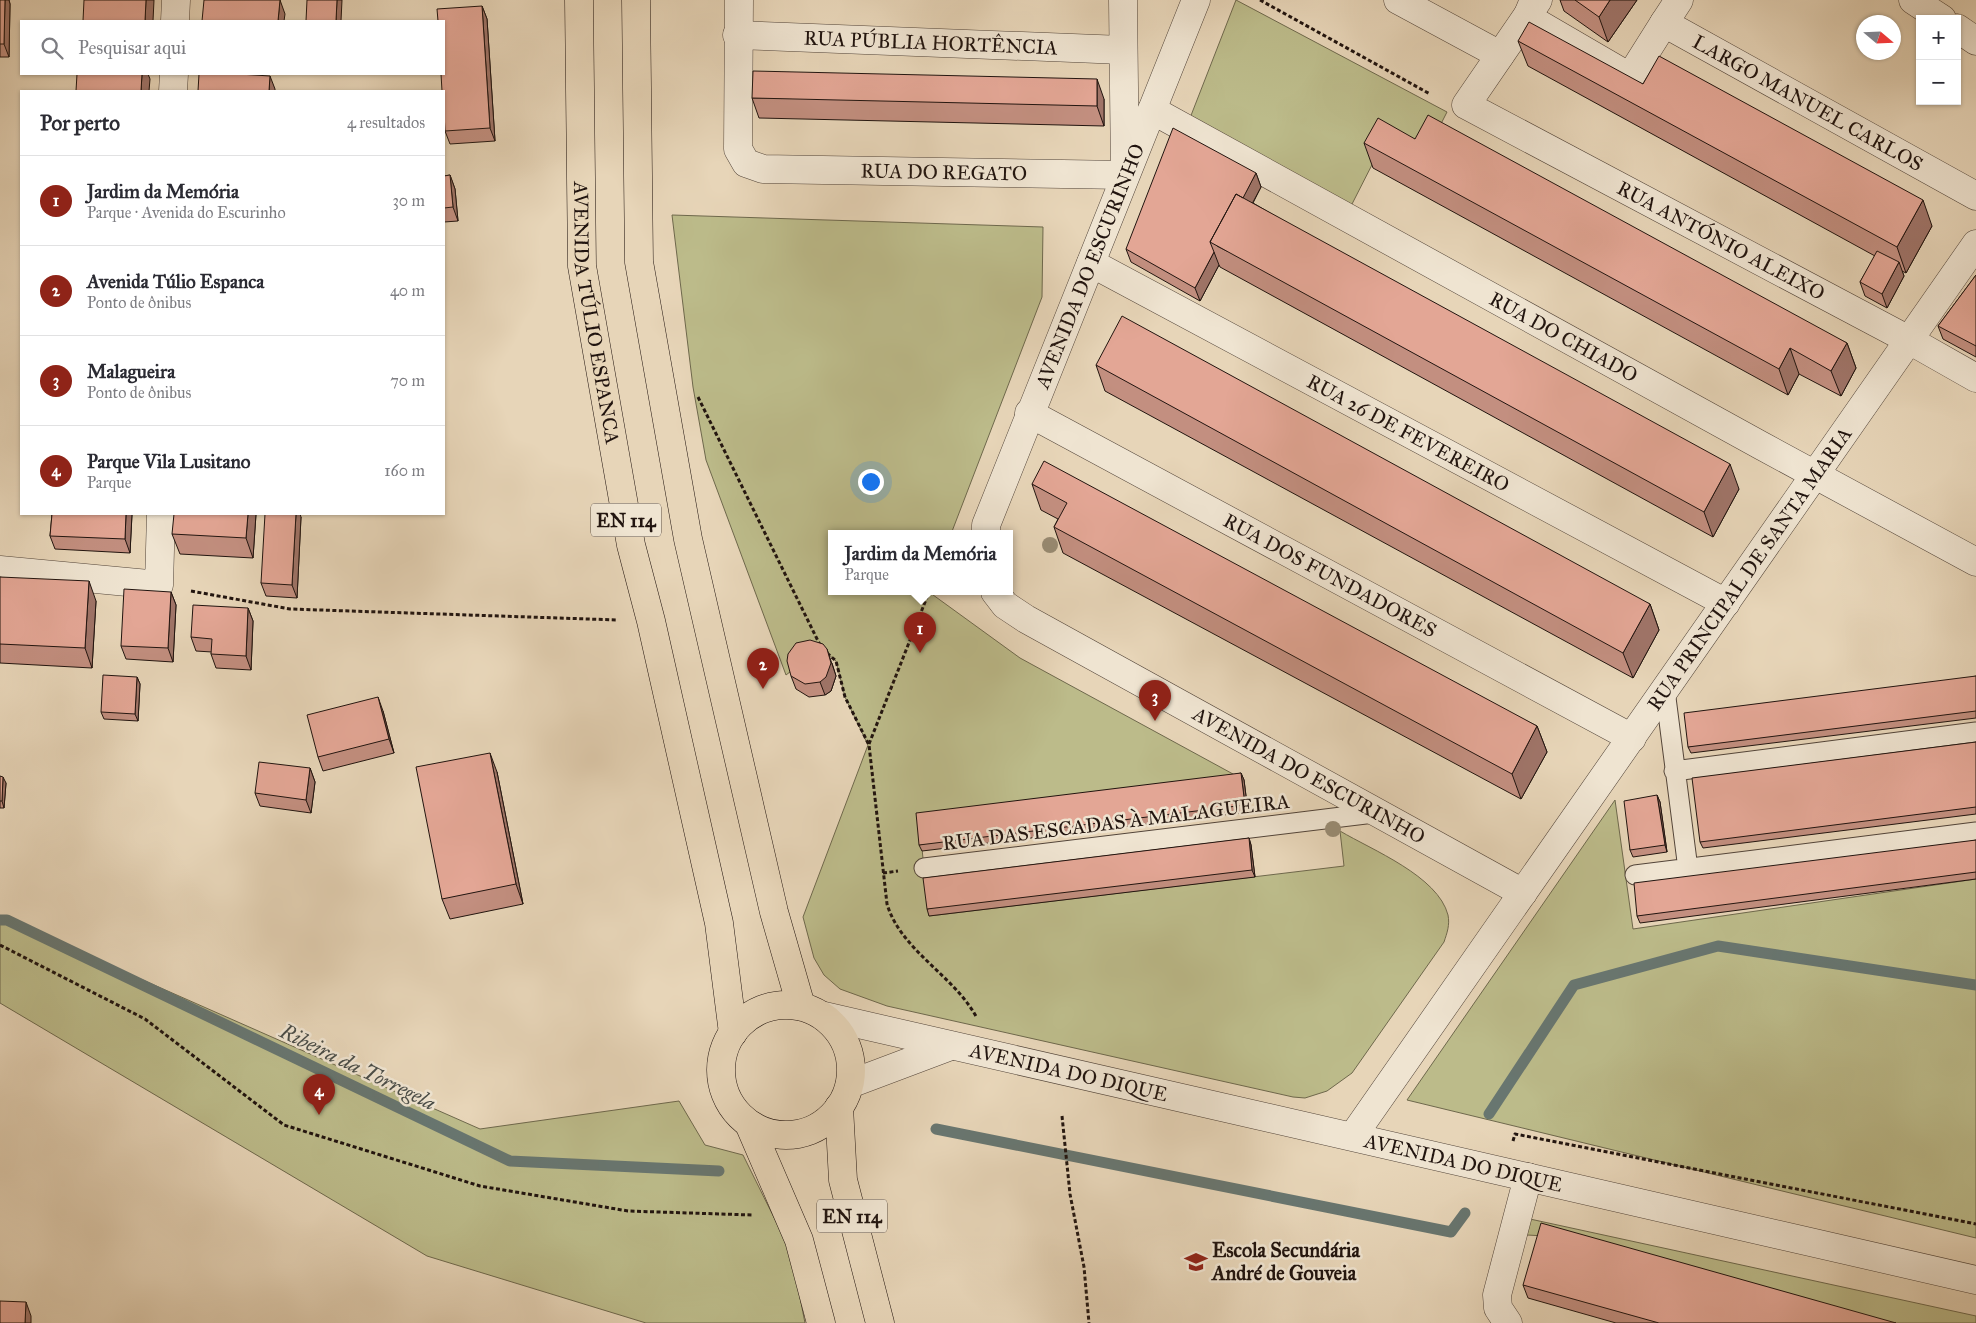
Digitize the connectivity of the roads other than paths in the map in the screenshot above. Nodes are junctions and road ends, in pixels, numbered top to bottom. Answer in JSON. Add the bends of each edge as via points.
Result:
{"nodes":[{"id":1,"x":176,"y":0,"type":"edge"},
{"id":2,"x":579,"y":0,"type":"edge"},
{"id":3,"x":636,"y":0,"type":"edge"},
{"id":4,"x":739,"y":0,"type":"edge"},
{"id":5,"x":1123,"y":0,"type":"edge"},
{"id":6,"x":1196,"y":0,"type":"edge"},
{"id":7,"x":1398,"y":0,"type":"edge"},
{"id":8,"x":1680,"y":0,"type":"edge"},
{"id":9,"x":1914,"y":0,"type":"edge"},
{"id":10,"x":1533,"y":5,"type":"edge"},
{"id":11,"x":1936,"y":15,"type":"edge"},
{"id":12,"x":175,"y":20,"type":"edge"},
{"id":13,"x":1664,"y":23,"type":"junction"},
{"id":14,"x":738,"y":35,"type":"junction"},
{"id":15,"x":1123,"y":50,"type":"junction"},
{"id":16,"x":1500,"y":55,"type":"junction"},
{"id":17,"x":174,"y":75,"type":"edge"},
{"id":18,"x":173,"y":90,"type":"edge"},
{"id":19,"x":1152,"y":110,"type":"junction"},
{"id":20,"x":1125,"y":176,"type":"junction"},
{"id":21,"x":1976,"y":196,"type":"edge"},
{"id":22,"x":1976,"y":244,"type":"edge"},
{"id":23,"x":1091,"y":262,"type":"junction"},
{"id":24,"x":1909,"y":340,"type":"junction"},
{"id":25,"x":1976,"y":378,"type":"edge"},
{"id":26,"x":1029,"y":413,"type":"junction"},
{"id":27,"x":1815,"y":474,"type":"junction"},
{"id":28,"x":161,"y":515,"type":"edge"},
{"id":29,"x":986,"y":530,"type":"edge"},
{"id":30,"x":1976,"y":562,"type":"edge"},
{"id":31,"x":0,"y":570,"type":"edge"},
{"id":32,"x":998,"y":595,"type":"edge"},
{"id":33,"x":1726,"y":603,"type":"junction"},
{"id":34,"x":1665,"y":690,"type":"junction"},
{"id":35,"x":1976,"y":732,"type":"edge"},
{"id":36,"x":1632,"y":738,"type":"junction"},
{"id":37,"x":1674,"y":771,"type":"junction"},
{"id":38,"x":1374,"y":813,"type":"junction"},
{"id":39,"x":1976,"y":832,"type":"edge"},
{"id":40,"x":924,"y":868,"type":"dead end"},
{"id":41,"x":1688,"y":869,"type":"junction"},
{"id":42,"x":1634,"y":875,"type":"dead end"},
{"id":43,"x":1523,"y":893,"type":"junction"},
{"id":44,"x":812,"y":1011,"type":"junction"},
{"id":45,"x":733,"y":1033,"type":"junction"},
{"id":46,"x":951,"y":1046,"type":"junction"},
{"id":47,"x":845,"y":1095,"type":"junction"},
{"id":48,"x":749,"y":1124,"type":"junction"},
{"id":49,"x":1353,"y":1136,"type":"junction"},
{"id":50,"x":1528,"y":1176,"type":"junction"},
{"id":51,"x":1976,"y":1280,"type":"edge"},
{"id":52,"x":821,"y":1323,"type":"edge"},
{"id":53,"x":880,"y":1323,"type":"edge"},
{"id":54,"x":1508,"y":1323,"type":"edge"}],
"edges":[{"from":1,"to":12,"type":"street"},
{"from":2,"to":45,"type":"main road","name":"AVENIDA TÚLIO ESPANCA","number":"EN 114","via":[[582,266],[631,546],[719,923]]},
{"from":3,"to":44,"type":"main road","number":"EN 114","via":[[639,262],[688,539],[774,912]]},
{"from":4,"to":14,"type":"street"},
{"from":5,"to":15,"type":"street"},
{"from":6,"to":19,"type":"street","name":"AVENIDA DO ESCURINHO"},
{"from":7,"to":16,"type":"street"},
{"from":8,"to":13,"type":"street"},
{"from":9,"to":11,"type":"street"},
{"from":10,"to":13,"type":"street","via":[[1630,77]]},
{"from":10,"to":16,"type":"street"},
{"from":13,"to":21,"type":"street","name":"LARGO MANUEL CARLOS"},
{"from":14,"to":15,"type":"street","name":"RUA PÚBLIA HORTÊNCIA"},
{"from":14,"to":20,"type":"street","name":"RUA DO REGATO","via":[[738,149],[746,163],[763,169]]},
{"from":15,"to":20,"type":"street"},
{"from":16,"to":24,"type":"street","name":"RUA ANTÓNIO ALEIXO","via":[[1466,105]]},
{"from":17,"to":18,"type":"street"},
{"from":19,"to":20,"type":"street","name":"AVENIDA DO ESCURINHO"},
{"from":19,"to":27,"type":"street","name":"RUA DO CHIADO"},
{"from":20,"to":23,"type":"street","name":"AVENIDA DO ESCURINHO"},
{"from":22,"to":24,"type":"street","name":"RUA PRINCIPAL DE SANTA MARIA"},
{"from":23,"to":26,"type":"street","name":"AVENIDA DO ESCURINHO"},
{"from":23,"to":33,"type":"street","name":"RUA 26 DE FEVEREIRO"},
{"from":24,"to":25,"type":"street","name":"RUA ANTÓNIO ALEIXO"},
{"from":24,"to":27,"type":"street","name":"RUA PRINCIPAL DE SANTA MARIA"},
{"from":26,"to":29,"type":"street","name":"AVENIDA DO ESCURINHO"},
{"from":26,"to":36,"type":"street","name":"RUA DOS FUNDADORES"},
{"from":27,"to":30,"type":"street","name":"RUA DO CHIADO"},
{"from":27,"to":33,"type":"street","name":"RUA PRINCIPAL DE SANTA MARIA"},
{"from":28,"to":31,"type":"street","via":[[159,585]]},
{"from":32,"to":38,"type":"street","name":"AVENIDA DO ESCURINHO","via":[[1005,605],[1026,619]]},
{"from":33,"to":34,"type":"street","name":"RUA PRINCIPAL DE SANTA MARIA"},
{"from":34,"to":36,"type":"street","name":"RUA PRINCIPAL DE SANTA MARIA"},
{"from":34,"to":37,"type":"lane"},
{"from":35,"to":37,"type":"lane"},
{"from":36,"to":43,"type":"street","name":"RUA PRINCIPAL DE SANTA MARIA"},
{"from":37,"to":41,"type":"lane"},
{"from":38,"to":40,"type":"lane","name":"RUA DAS ESCADAS À MALAGUEIRA"},
{"from":38,"to":43,"type":"street","name":"AVENIDA DO ESCURINHO"},
{"from":39,"to":41,"type":"lane"},
{"from":41,"to":42,"type":"lane"},
{"from":43,"to":49,"type":"street","name":"RUA PRINCIPAL DE SANTA MARIA"},
{"from":44,"to":45,"type":"main road","via":[[782,1005],[763,1009],[746,1019]]},
{"from":44,"to":46,"type":"street","name":"AVENIDA DO DIQUE"},
{"from":44,"to":47,"type":"main road","via":[[838,1030],[847,1046],[851,1065]]},
{"from":45,"to":48,"type":"main road","via":[[724,1051],[721,1071],[728,1097]]},
{"from":46,"to":47,"type":"street","name":"AVENIDA DO DIQUE"},
{"from":46,"to":49,"type":"street","name":"AVENIDA DO DIQUE"},
{"from":47,"to":48,"type":"main road","via":[[826,1122],[808,1131],[787,1135]]},
{"from":47,"to":53,"type":"main road","number":"EN 114","via":[[843,1180]]},
{"from":48,"to":52,"type":"main road","number":"EN 114","via":[[802,1249]]},
{"from":49,"to":50,"type":"street","name":"AVENIDA DO DIQUE"},
{"from":50,"to":51,"type":"street","name":"AVENIDA DO DIQUE"},
{"from":50,"to":54,"type":"street","via":[[1497,1294],[1498,1308]]}]}
